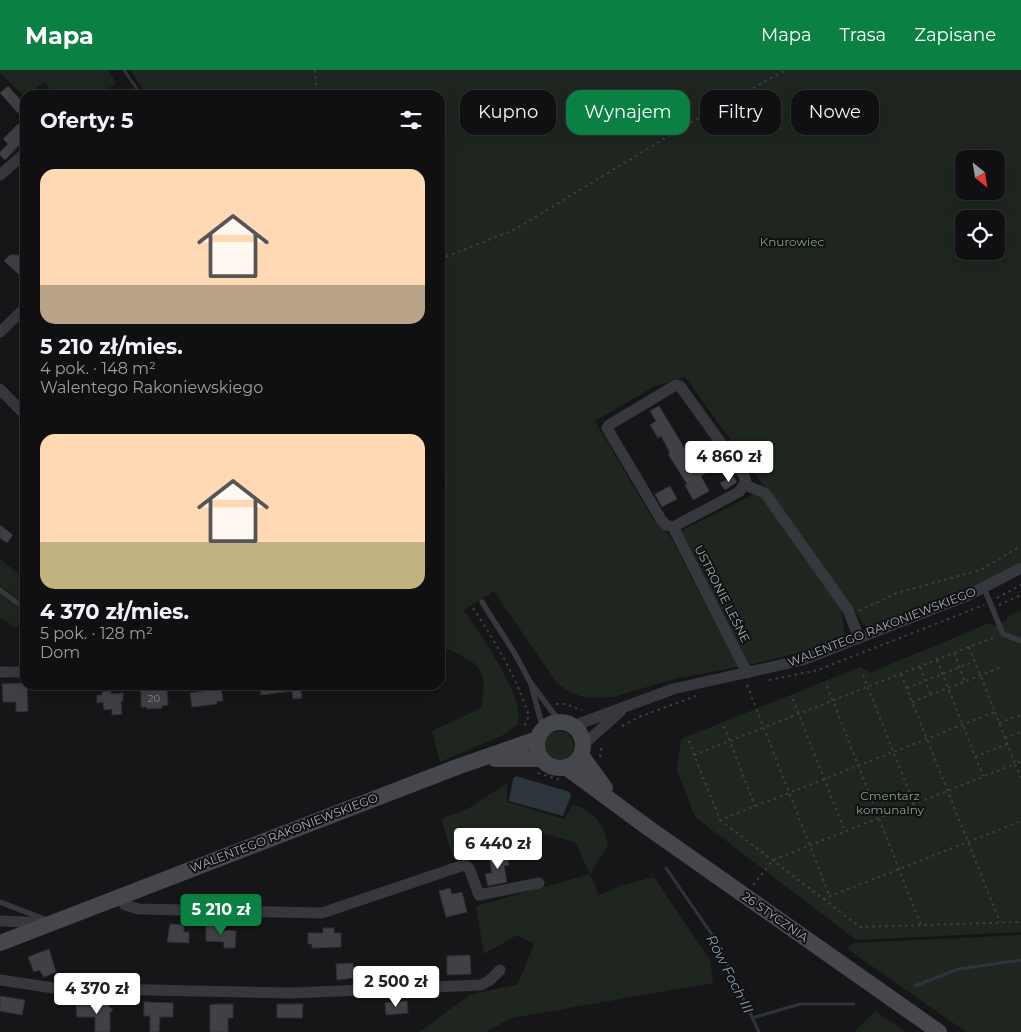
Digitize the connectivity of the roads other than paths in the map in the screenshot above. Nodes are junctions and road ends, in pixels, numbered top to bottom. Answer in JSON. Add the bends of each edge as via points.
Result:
{"nodes":[{"id":1,"x":20,"y":157,"type":"edge"},
{"id":2,"x":0,"y":175,"type":"edge"},
{"id":3,"x":20,"y":313,"type":"edge"},
{"id":4,"x":0,"y":332,"type":"edge"},
{"id":5,"x":0,"y":389,"type":"edge"},
{"id":6,"x":20,"y":410,"type":"edge"},
{"id":7,"x":745,"y":485,"type":"junction"},
{"id":8,"x":673,"y":527,"type":"junction"},
{"id":9,"x":1021,"y":568,"type":"edge"},
{"id":10,"x":984,"y":588,"type":"junction"},
{"id":11,"x":0,"y":590,"type":"edge"},
{"id":12,"x":482,"y":602,"type":"dead end"},
{"id":13,"x":20,"y":604,"type":"edge"},
{"id":14,"x":859,"y":638,"type":"junction"},
{"id":15,"x":1021,"y":641,"type":"edge"},
{"id":16,"x":0,"y":672,"type":"edge"},
{"id":17,"x":20,"y":672,"type":"edge"},
{"id":18,"x":747,"y":673,"type":"junction"},
{"id":19,"x":530,"y":682,"type":"junction"},
{"id":20,"x":624,"y":708,"type":"junction"},
{"id":21,"x":566,"y":724,"type":"junction"},
{"id":22,"x":540,"y":734,"type":"junction"},
{"id":23,"x":582,"y":750,"type":"junction"},
{"id":24,"x":485,"y":759,"type":"junction"},
{"id":25,"x":538,"y":765,"type":"junction"},
{"id":26,"x":564,"y":774,"type":"junction"},
{"id":27,"x":613,"y":800,"type":"junction"},
{"id":28,"x":539,"y":883,"type":"dead end"},
{"id":29,"x":120,"y":896,"type":"junction"},
{"id":30,"x":0,"y":902,"type":"edge"},
{"id":31,"x":0,"y":922,"type":"edge"},
{"id":32,"x":51,"y":923,"type":"junction"},
{"id":33,"x":0,"y":943,"type":"edge"},
{"id":34,"x":500,"y":970,"type":"dead end"},
{"id":35,"x":0,"y":980,"type":"edge"},
{"id":36,"x":939,"y":1032,"type":"edge"}],
"edges":[{"from":1,"to":2,"type":"street"},
{"from":3,"to":4,"type":"street"},
{"from":5,"to":6,"type":"street"},
{"from":7,"to":8,"type":"street","via":[[739,492]]},
{"from":7,"to":8,"type":"street","name":"USTRONIE LEŚNE","via":[[744,475],[680,386],[674,385],[607,428],[662,521]]},
{"from":7,"to":14,"type":"street","via":[[765,493],[850,615]]},
{"from":8,"to":18,"type":"street","name":"USTRONIE LEŚNE"},
{"from":9,"to":10,"type":"street","name":"WALENTEGO RAKONIEWSKIEGO"},
{"from":10,"to":14,"type":"street","name":"WALENTEGO RAKONIEWSKIEGO"},
{"from":10,"to":15,"type":"lane","via":[[1003,634]]},
{"from":11,"to":13,"type":"lane"},
{"from":12,"to":19,"type":"lane"},
{"from":14,"to":18,"type":"street","name":"WALENTEGO RAKONIEWSKIEGO","via":[[803,660]]},
{"from":16,"to":17,"type":"street"},
{"from":18,"to":20,"type":"street","name":"WALENTEGO RAKONIEWSKIEGO","via":[[686,685]]},
{"from":19,"to":21,"type":"lane"},
{"from":19,"to":22,"type":"lane"},
{"from":20,"to":21,"type":"street","name":"WALENTEGO RAKONIEWSKIEGO"},
{"from":20,"to":23,"type":"street","name":"WALENTEGO RAKONIEWSKIEGO"},
{"from":21,"to":22,"type":"street","via":[[550,724]]},
{"from":21,"to":23,"type":"street","via":[[580,734]]},
{"from":22,"to":24,"type":"street","name":"WALENTEGO RAKONIEWSKIEGO"},
{"from":22,"to":25,"type":"street","via":[[536,746]]},
{"from":23,"to":26,"type":"street"},
{"from":23,"to":27,"type":"street","name":"26 STYCZNIA"},
{"from":24,"to":25,"type":"street","name":"WALENTEGO RAKONIEWSKIEGO"},
{"from":24,"to":29,"type":"street","name":"WALENTEGO RAKONIEWSKIEGO"},
{"from":25,"to":26,"type":"street","via":[[555,768]]},
{"from":26,"to":27,"type":"street","name":"26 STYCZNIA"},
{"from":27,"to":36,"type":"street","name":"26 STYCZNIA"},
{"from":28,"to":29,"type":"street","via":[[479,895],[471,871],[464,865],[322,912],[139,909],[125,905]]},
{"from":29,"to":32,"type":"street","name":"WALENTEGO RAKONIEWSKIEGO"},
{"from":30,"to":32,"type":"lane"},
{"from":31,"to":32,"type":"street"},
{"from":32,"to":33,"type":"street","name":"WALENTEGO RAKONIEWSKIEGO"},
{"from":34,"to":35,"type":"street","via":[[481,984],[292,993],[54,988]]}]}
